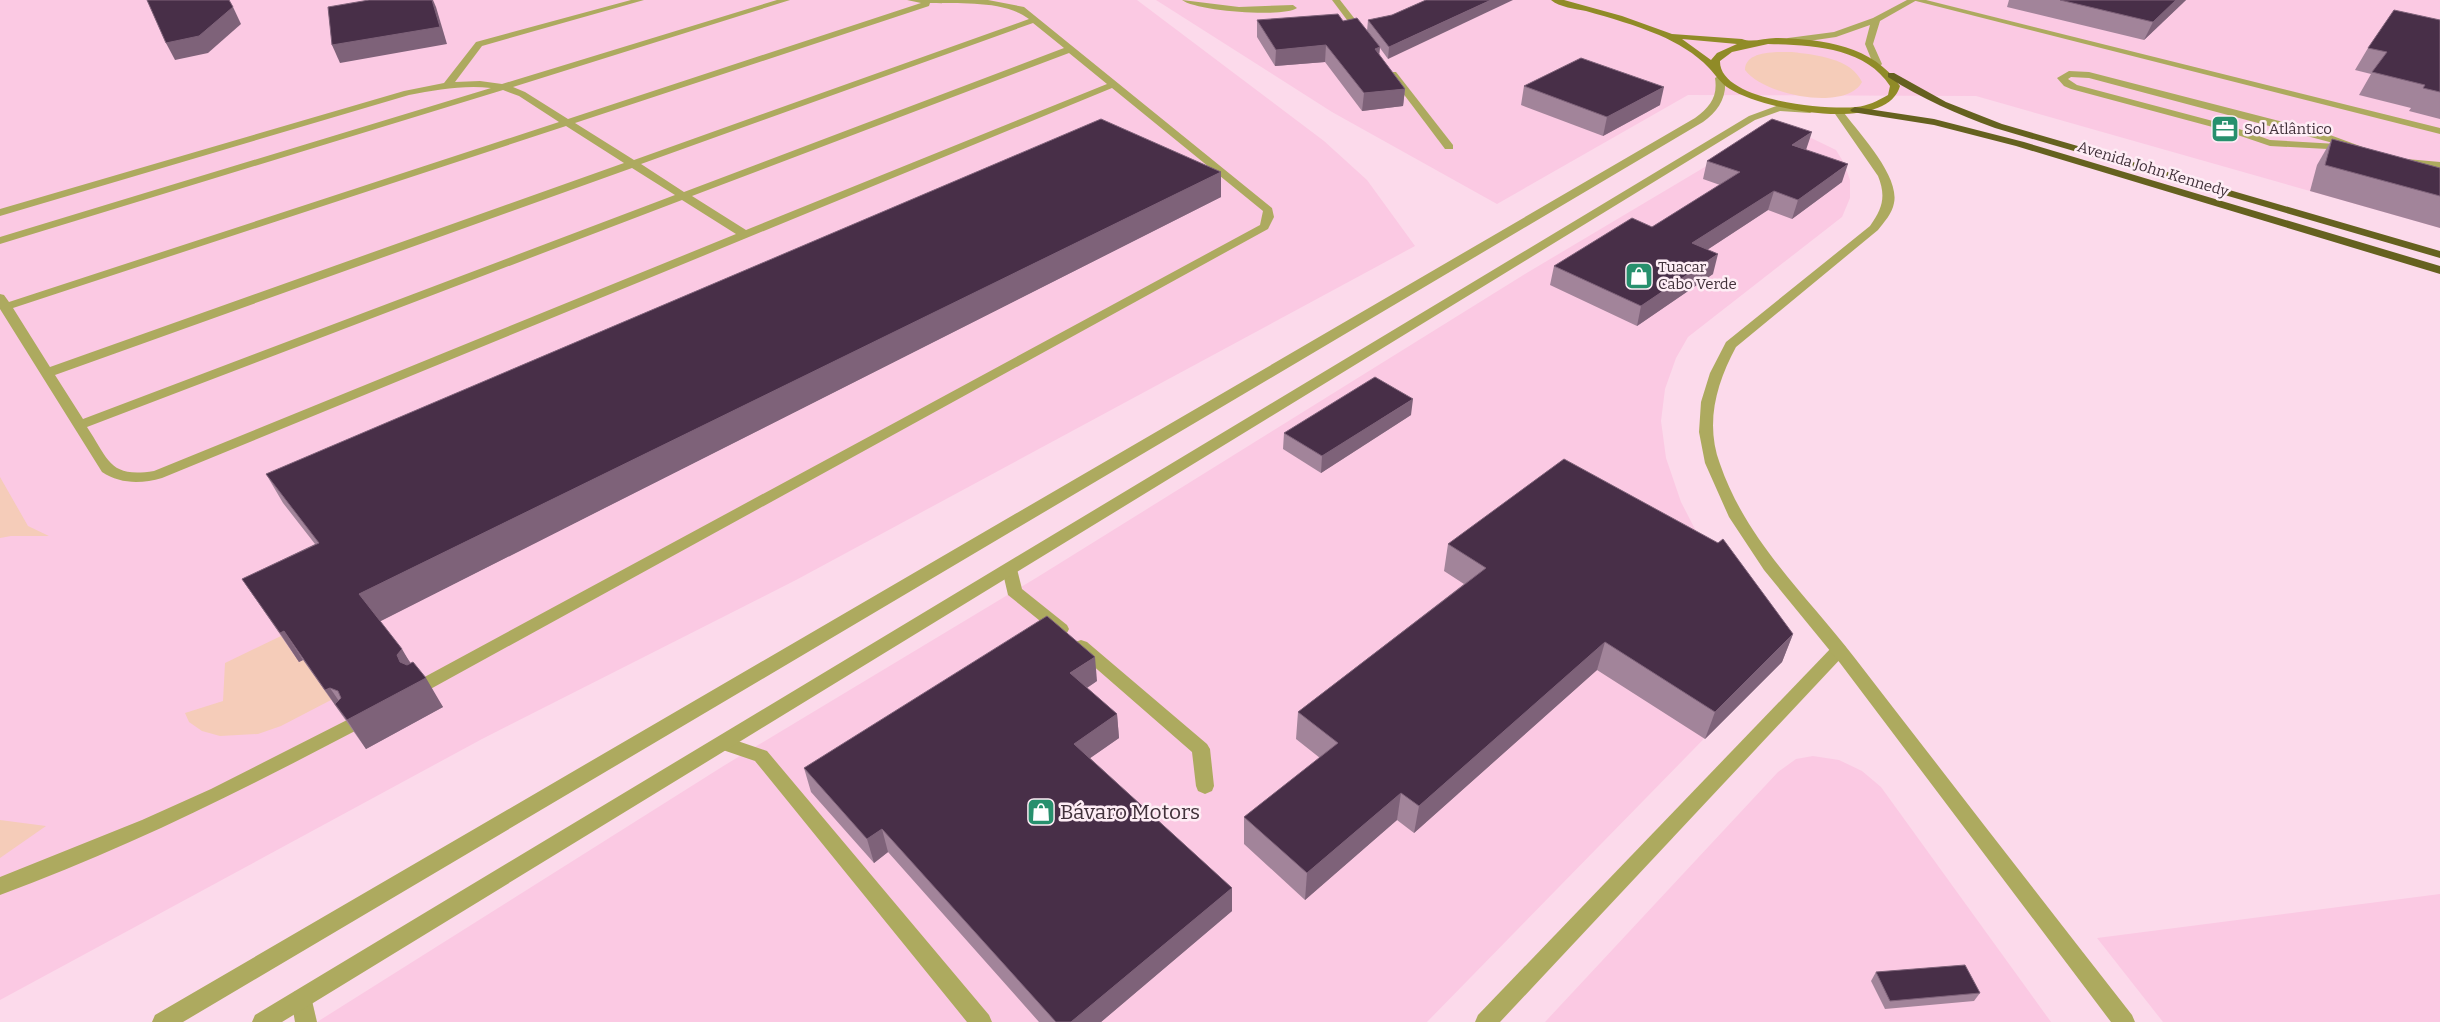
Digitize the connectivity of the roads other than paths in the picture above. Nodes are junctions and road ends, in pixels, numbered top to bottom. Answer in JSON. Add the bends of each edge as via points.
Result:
{"nodes":[{"id":1,"x":640,"y":0,"type":"edge"},
{"id":2,"x":786,"y":0,"type":"edge"},
{"id":3,"x":912,"y":0,"type":"edge"},
{"id":4,"x":1186,"y":0,"type":"edge"},
{"id":5,"x":1336,"y":0,"type":"edge"},
{"id":6,"x":1555,"y":0,"type":"edge"},
{"id":7,"x":1915,"y":0,"type":"edge"},
{"id":8,"x":934,"y":1,"type":"edge"},
{"id":9,"x":1293,"y":8,"type":"dead end"},
{"id":10,"x":1035,"y":20,"type":"junction"},
{"id":11,"x":1876,"y":20,"type":"junction"},
{"id":12,"x":1669,"y":36,"type":"junction"},
{"id":13,"x":1366,"y":39,"type":"edge"},
{"id":14,"x":1788,"y":41,"type":"junction"},
{"id":15,"x":1750,"y":43,"type":"junction"},
{"id":16,"x":1070,"y":49,"type":"junction"},
{"id":17,"x":1384,"y":62,"type":"edge"},
{"id":18,"x":1877,"y":64,"type":"junction"},
{"id":19,"x":1718,"y":74,"type":"junction"},
{"id":20,"x":1891,"y":75,"type":"junction"},
{"id":21,"x":1114,"y":84,"type":"junction"},
{"id":22,"x":447,"y":86,"type":"junction"},
{"id":23,"x":503,"y":86,"type":"junction"},
{"id":24,"x":1813,"y":110,"type":"junction"},
{"id":25,"x":1855,"y":110,"type":"junction"},
{"id":26,"x":1838,"y":111,"type":"junction"},
{"id":27,"x":567,"y":122,"type":"junction"},
{"id":28,"x":2224,"y":127,"type":"junction"},
{"id":29,"x":2298,"y":129,"type":"junction"},
{"id":30,"x":2440,"y":131,"type":"edge"},
{"id":31,"x":1450,"y":147,"type":"dead end"},
{"id":32,"x":2355,"y":147,"type":"junction"},
{"id":33,"x":2372,"y":152,"type":"edge"},
{"id":34,"x":2398,"y":160,"type":"edge"},
{"id":35,"x":633,"y":164,"type":"junction"},
{"id":36,"x":2440,"y":165,"type":"edge"},
{"id":37,"x":683,"y":195,"type":"junction"},
{"id":38,"x":0,"y":213,"type":"edge"},
{"id":39,"x":744,"y":234,"type":"junction"},
{"id":40,"x":0,"y":241,"type":"edge"},
{"id":41,"x":2440,"y":255,"type":"edge"},
{"id":42,"x":2440,"y":270,"type":"edge"},
{"id":43,"x":3,"y":302,"type":"edge"},
{"id":44,"x":47,"y":373,"type":"junction"},
{"id":45,"x":79,"y":425,"type":"junction"},
{"id":46,"x":1010,"y":569,"type":"junction"},
{"id":47,"x":1839,"y":650,"type":"junction"},
{"id":48,"x":425,"y":685,"type":"dead end"},
{"id":49,"x":349,"y":726,"type":"edge"},
{"id":50,"x":723,"y":743,"type":"junction"},
{"id":51,"x":1205,"y":786,"type":"dead end"},
{"id":52,"x":0,"y":886,"type":"edge"},
{"id":53,"x":302,"y":999,"type":"junction"},
{"id":54,"x":163,"y":1022,"type":"edge"},
{"id":55,"x":264,"y":1022,"type":"edge"},
{"id":56,"x":306,"y":1022,"type":"edge"},
{"id":57,"x":981,"y":1022,"type":"edge"},
{"id":58,"x":1486,"y":1022,"type":"edge"},
{"id":59,"x":2124,"y":1022,"type":"edge"}],
"edges":[{"from":1,"to":22,"type":"street","via":[[479,44]]},
{"from":2,"to":23,"type":"street"},
{"from":3,"to":8,"type":"street"},
{"from":4,"to":9,"type":"street","via":[[1240,11]]},
{"from":5,"to":13,"type":"street"},
{"from":6,"to":12,"type":"street"},
{"from":7,"to":11,"type":"street"},
{"from":7,"to":30,"type":"street"},
{"from":8,"to":10,"type":"street","via":[[1013,6]]},
{"from":8,"to":27,"type":"street"},
{"from":10,"to":16,"type":"street"},
{"from":10,"to":35,"type":"street"},
{"from":11,"to":14,"type":"street","via":[[1836,34]]},
{"from":11,"to":18,"type":"street","via":[[1869,44]]},
{"from":12,"to":15,"type":"street"},
{"from":12,"to":19,"type":"street","via":[[1696,51]]},
{"from":14,"to":15,"type":"street"},
{"from":14,"to":18,"type":"street","via":[[1836,48]]},
{"from":15,"to":19,"type":"street","via":[[1722,53],[1716,60]]},
{"from":16,"to":21,"type":"street"},
{"from":16,"to":37,"type":"street"},
{"from":17,"to":31,"type":"street"},
{"from":18,"to":20,"type":"street"},
{"from":19,"to":24,"type":"street","via":[[1736,89],[1757,98]]},
{"from":19,"to":54,"type":"street","via":[[1722,87],[1720,99],[1699,120]]},
{"from":20,"to":25,"type":"street","via":[[1895,86],[1891,97],[1877,105]]},
{"from":20,"to":41,"type":"highway","name":"Avenida John Kennedy","via":[[1927,98],[2035,136]]},
{"from":21,"to":39,"type":"street"},
{"from":21,"to":48,"type":"street","via":[[1268,210],[1270,216],[1264,227]]},
{"from":22,"to":23,"type":"street"},
{"from":22,"to":38,"type":"street","via":[[398,96]]},
{"from":23,"to":27,"type":"street"},
{"from":23,"to":40,"type":"street"},
{"from":24,"to":26,"type":"street"},
{"from":24,"to":46,"type":"street","via":[[1780,108],[1752,118]]},
{"from":25,"to":26,"type":"street"},
{"from":25,"to":42,"type":"highway","name":"Avenida John Kennedy","via":[[1934,122],[2020,144]]},
{"from":26,"to":47,"type":"street","via":[[1878,166],[1888,187],[1890,198],[1887,207],[1874,228],[1732,345],[1716,369],[1708,397],[1706,427],[1711,461],[1726,501],[1746,534]]},
{"from":27,"to":35,"type":"street"},
{"from":27,"to":43,"type":"street"},
{"from":28,"to":29,"type":"street"},
{"from":28,"to":29,"type":"street","via":[[2074,87],[2062,78],[2074,74],[2089,75]]},
{"from":28,"to":32,"type":"street","via":[[2267,144]]},
{"from":29,"to":32,"type":"street"},
{"from":32,"to":33,"type":"street"},
{"from":34,"to":36,"type":"street"},
{"from":35,"to":37,"type":"street"},
{"from":35,"to":44,"type":"street"},
{"from":37,"to":39,"type":"street"},
{"from":37,"to":45,"type":"street"},
{"from":39,"to":45,"type":"street","via":[[157,475],[137,479],[117,477],[107,469]]},
{"from":43,"to":44,"type":"street"},
{"from":44,"to":45,"type":"street"},
{"from":46,"to":50,"type":"street"},
{"from":46,"to":51,"type":"street","via":[[1014,591],[1202,749]]},
{"from":47,"to":58,"type":"street"},
{"from":47,"to":59,"type":"street"},
{"from":49,"to":52,"type":"street","via":[[149,826]]},
{"from":50,"to":53,"type":"street"},
{"from":50,"to":57,"type":"street","via":[[760,756]]},
{"from":53,"to":55,"type":"street"},
{"from":53,"to":56,"type":"street"}]}
